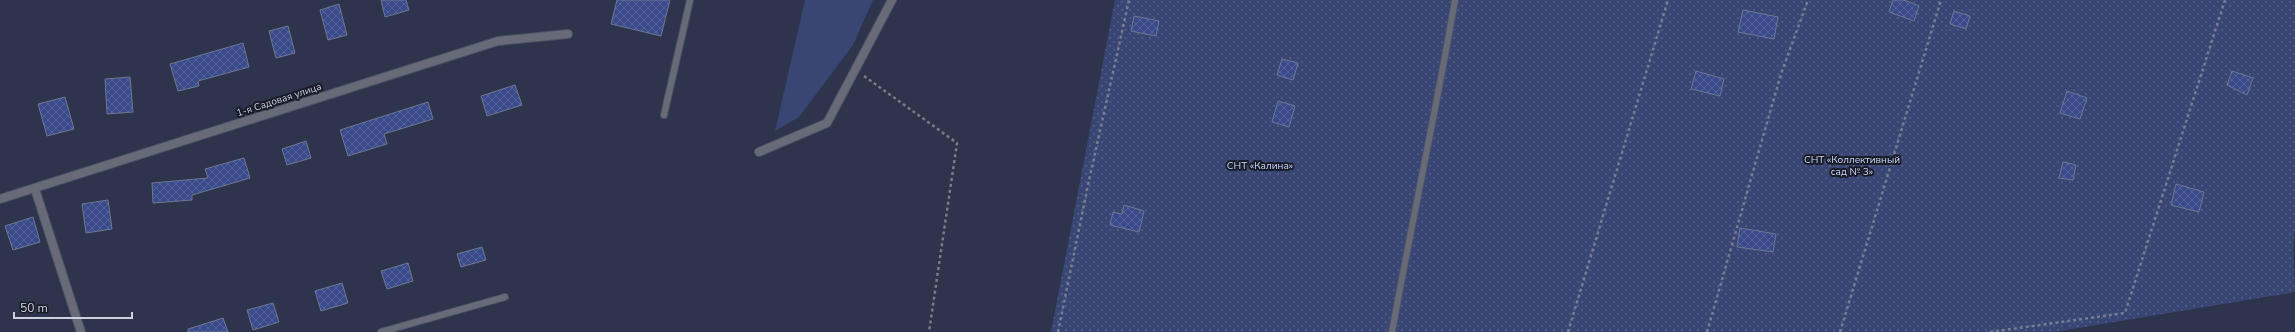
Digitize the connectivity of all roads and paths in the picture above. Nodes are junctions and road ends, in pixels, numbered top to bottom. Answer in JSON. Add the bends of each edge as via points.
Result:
{"nodes":[{"id":1,"x":690,"y":0,"type":"edge"},
{"id":2,"x":892,"y":0,"type":"edge"},
{"id":3,"x":1129,"y":0,"type":"edge"},
{"id":4,"x":1455,"y":0,"type":"edge"},
{"id":5,"x":1668,"y":0,"type":"edge"},
{"id":6,"x":1808,"y":0,"type":"edge"},
{"id":7,"x":1941,"y":0,"type":"edge"},
{"id":8,"x":2225,"y":0,"type":"edge"},
{"id":9,"x":568,"y":34,"type":"dead end"},
{"id":10,"x":855,"y":69,"type":"junction"},
{"id":11,"x":664,"y":115,"type":"dead end"},
{"id":12,"x":759,"y":152,"type":"dead end"},
{"id":13,"x":35,"y":189,"type":"junction"},
{"id":14,"x":0,"y":198,"type":"edge"},
{"id":15,"x":505,"y":297,"type":"dead end"},
{"id":16,"x":81,"y":332,"type":"edge"},
{"id":17,"x":381,"y":332,"type":"edge"},
{"id":18,"x":929,"y":332,"type":"edge"},
{"id":19,"x":1058,"y":332,"type":"edge"},
{"id":20,"x":1392,"y":332,"type":"edge"},
{"id":21,"x":1568,"y":332,"type":"edge"},
{"id":22,"x":1707,"y":332,"type":"edge"},
{"id":23,"x":1840,"y":332,"type":"edge"},
{"id":24,"x":1990,"y":332,"type":"edge"}],
"edges":[{"from":1,"to":11,"type":"lane"},
{"from":2,"to":10,"type":"street"},
{"from":3,"to":19,"type":"path"},
{"from":4,"to":20,"type":"lane"},
{"from":5,"to":21,"type":"path"},
{"from":6,"to":22,"type":"path","via":[[1781,74]]},
{"from":7,"to":23,"type":"path"},
{"from":8,"to":24,"type":"path","via":[[2126,313]]},
{"from":9,"to":13,"type":"street","name":"1-я Садовая улица","via":[[498,41]]},
{"from":10,"to":12,"type":"street","via":[[827,123]]},
{"from":10,"to":18,"type":"path","via":[[957,143]]},
{"from":13,"to":14,"type":"street","name":"1-я Садовая улица"},
{"from":13,"to":16,"type":"street"},
{"from":15,"to":17,"type":"lane"}]}
